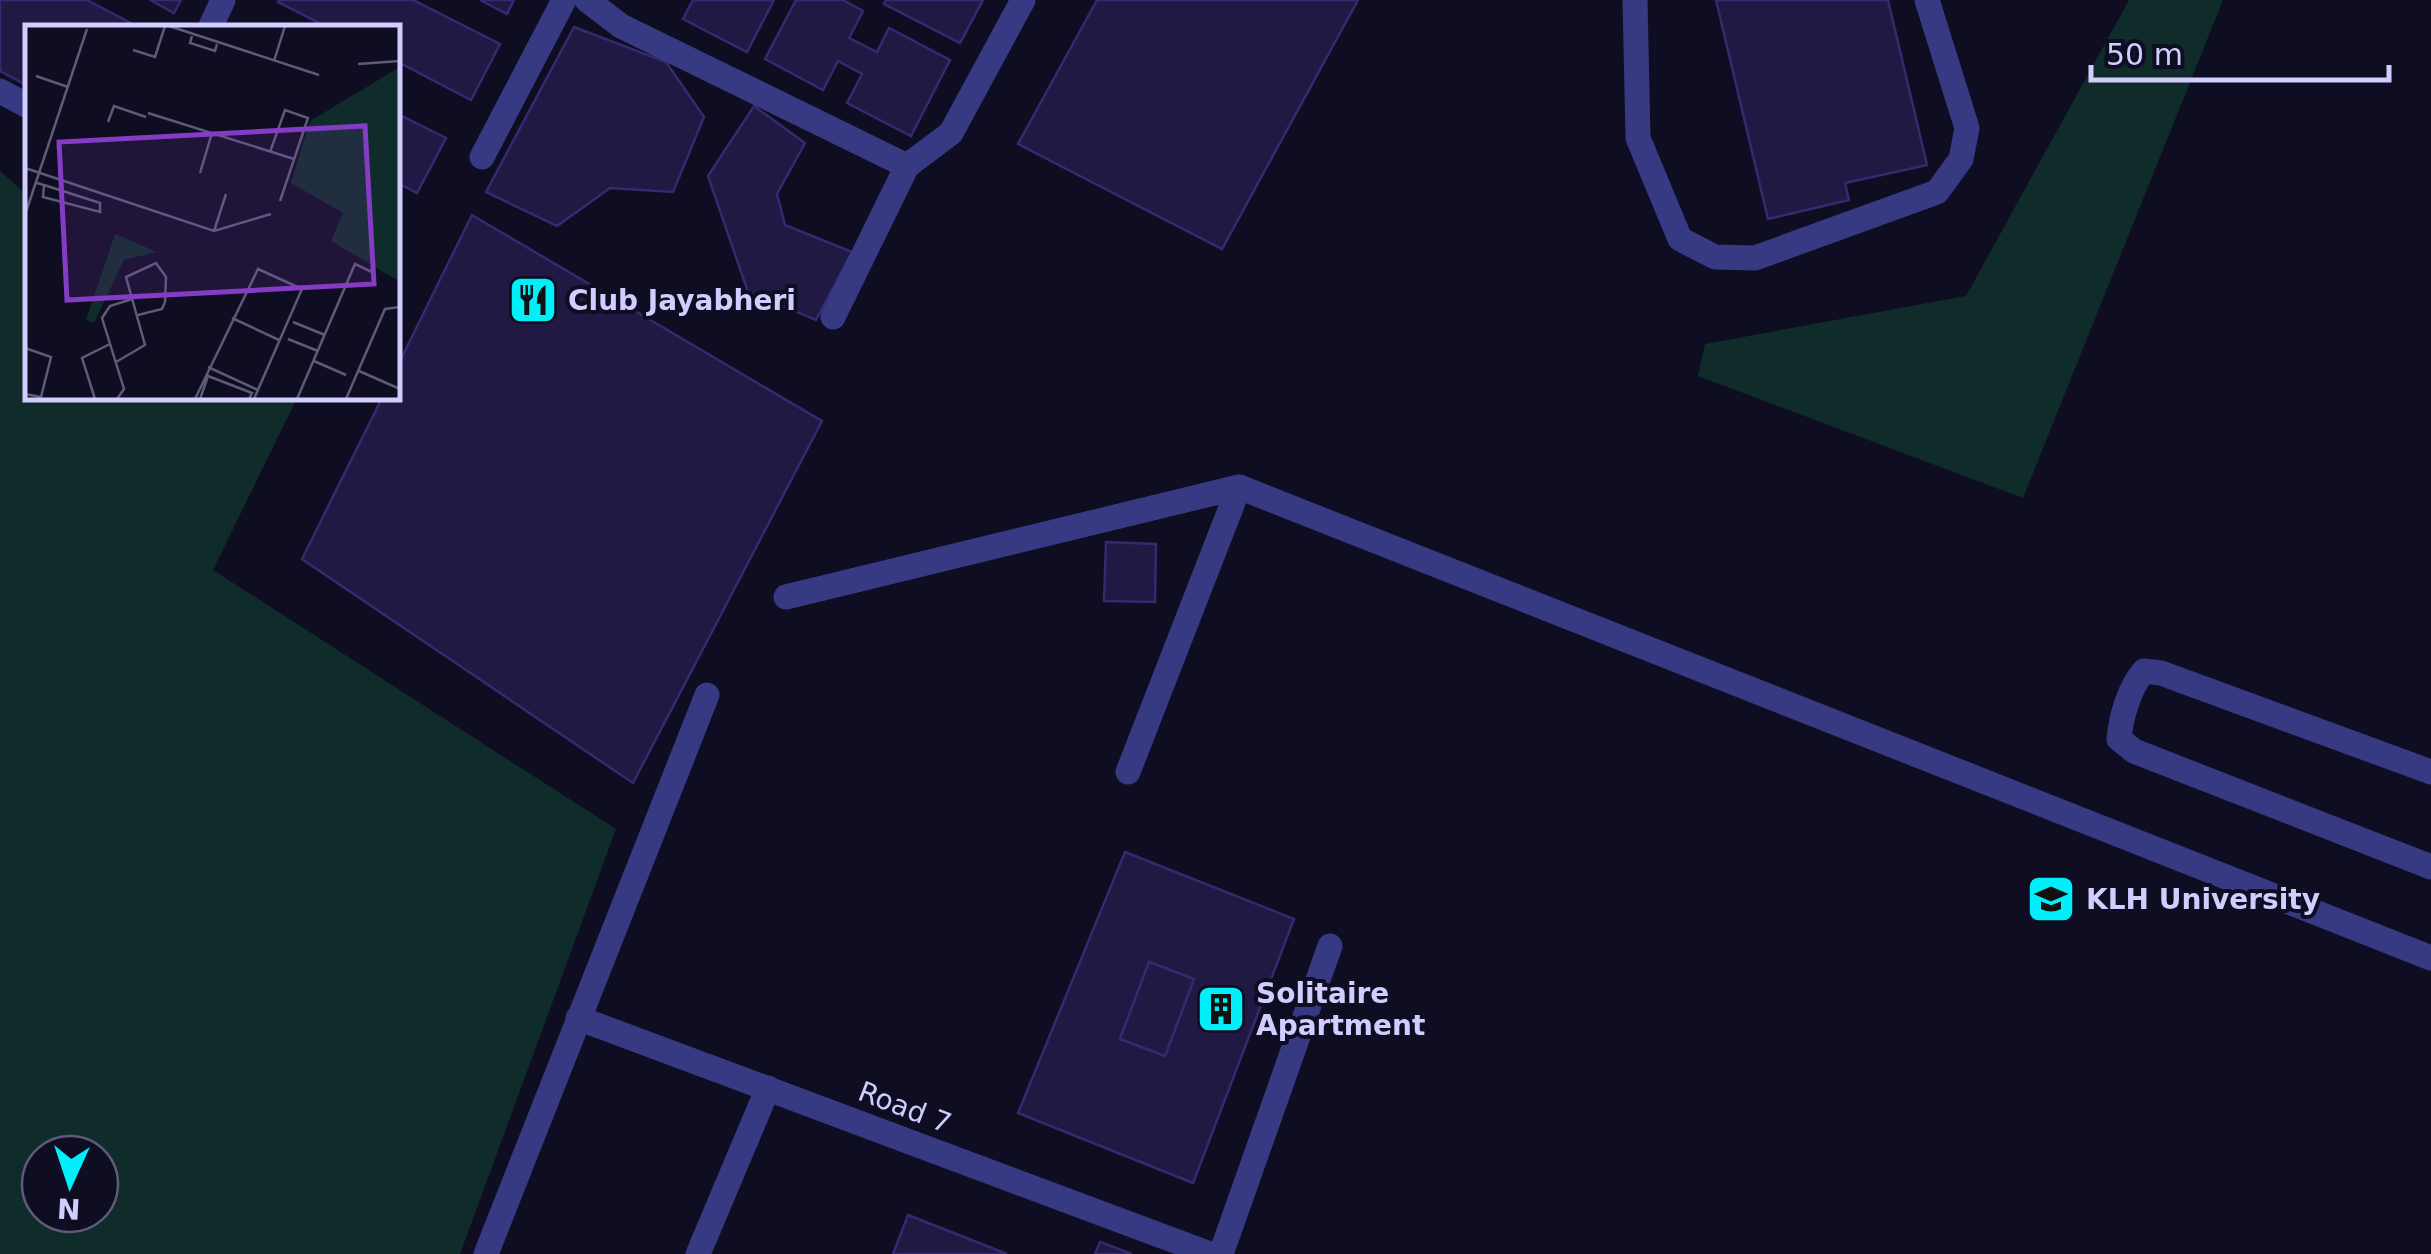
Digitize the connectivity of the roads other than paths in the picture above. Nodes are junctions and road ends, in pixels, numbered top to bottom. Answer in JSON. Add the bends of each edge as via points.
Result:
{"nodes":[{"id":1,"x":223,"y":0,"type":"edge"},
{"id":2,"x":564,"y":0,"type":"edge"},
{"id":3,"x":586,"y":0,"type":"edge"},
{"id":4,"x":1023,"y":0,"type":"edge"},
{"id":5,"x":1635,"y":0,"type":"edge"},
{"id":6,"x":1926,"y":0,"type":"edge"},
{"id":7,"x":211,"y":25,"type":"edge"},
{"id":8,"x":0,"y":92,"type":"edge"},
{"id":9,"x":25,"y":104,"type":"edge"},
{"id":10,"x":482,"y":157,"type":"dead end"},
{"id":11,"x":907,"y":166,"type":"junction"},
{"id":12,"x":834,"y":317,"type":"dead end"},
{"id":13,"x":1239,"y":488,"type":"junction"},
{"id":14,"x":786,"y":597,"type":"dead end"},
{"id":15,"x":707,"y":695,"type":"dead end"},
{"id":16,"x":1128,"y":772,"type":"dead end"},
{"id":17,"x":2431,"y":772,"type":"edge"},
{"id":18,"x":2431,"y":867,"type":"edge"},
{"id":19,"x":1330,"y":946,"type":"dead end"},
{"id":20,"x":2431,"y":958,"type":"edge"},
{"id":21,"x":578,"y":1018,"type":"junction"},
{"id":22,"x":768,"y":1088,"type":"junction"},
{"id":23,"x":486,"y":1254,"type":"edge"},
{"id":24,"x":698,"y":1254,"type":"edge"},
{"id":25,"x":1210,"y":1254,"type":"edge"},
{"id":26,"x":1221,"y":1254,"type":"edge"}],
"edges":[{"from":1,"to":7,"type":"street"},
{"from":2,"to":10,"type":"street"},
{"from":3,"to":11,"type":"street","via":[[620,26]]},
{"from":4,"to":11,"type":"street","via":[[950,133]]},
{"from":5,"to":6,"type":"street","via":[[1638,138],[1680,238],[1716,258],[1755,258],[1937,192],[1961,159],[1967,128]]},
{"from":8,"to":9,"type":"street"},
{"from":11,"to":12,"type":"street"},
{"from":13,"to":14,"type":"street"},
{"from":13,"to":16,"type":"street"},
{"from":13,"to":20,"type":"street"},
{"from":15,"to":21,"type":"street"},
{"from":17,"to":18,"type":"street","via":[[2144,671],[2120,725],[2120,739],[2134,751]]},
{"from":19,"to":26,"type":"street"},
{"from":21,"to":22,"type":"street","name":"Road 7"},
{"from":21,"to":23,"type":"street"},
{"from":22,"to":24,"type":"street"},
{"from":22,"to":25,"type":"street","name":"Road 7"}]}
